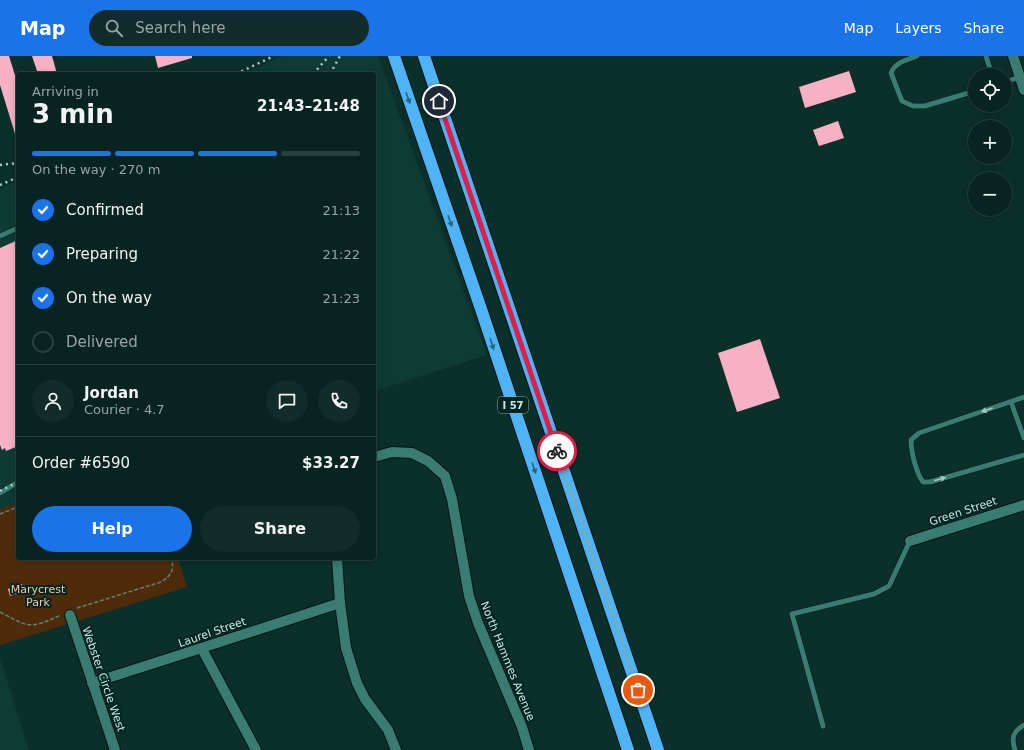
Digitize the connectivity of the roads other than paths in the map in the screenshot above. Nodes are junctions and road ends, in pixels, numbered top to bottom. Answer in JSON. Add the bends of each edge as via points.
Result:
{"nodes":[{"id":1,"x":424,"y":56,"type":"edge"},
{"id":2,"x":917,"y":56,"type":"edge"},
{"id":3,"x":986,"y":56,"type":"edge"},
{"id":4,"x":1013,"y":56,"type":"edge"},
{"id":5,"x":395,"y":59,"type":"edge"},
{"id":6,"x":990,"y":68,"type":"edge"},
{"id":7,"x":1020,"y":78,"type":"junction"},
{"id":8,"x":1012,"y":80,"type":"edge"},
{"id":9,"x":1024,"y":90,"type":"edge"},
{"id":10,"x":968,"y":93,"type":"edge"},
{"id":11,"x":16,"y":229,"type":"edge"},
{"id":12,"x":0,"y":236,"type":"edge"},
{"id":13,"x":1024,"y":397,"type":"edge"},
{"id":14,"x":1011,"y":402,"type":"junction"},
{"id":15,"x":1024,"y":438,"type":"edge"},
{"id":16,"x":1024,"y":455,"type":"edge"},
{"id":17,"x":376,"y":456,"type":"edge"},
{"id":18,"x":16,"y":483,"type":"edge"},
{"id":19,"x":0,"y":493,"type":"edge"},
{"id":20,"x":1024,"y":505,"type":"edge"},
{"id":21,"x":910,"y":541,"type":"joint"},
{"id":22,"x":337,"y":560,"type":"edge"},
{"id":23,"x":340,"y":603,"type":"junction"},
{"id":24,"x":69,"y":613,"type":"road end"},
{"id":25,"x":202,"y":649,"type":"junction"},
{"id":26,"x":92,"y":683,"type":"junction"},
{"id":27,"x":1024,"y":725,"type":"edge"},
{"id":28,"x":823,"y":726,"type":"dead end"},
{"id":29,"x":115,"y":750,"type":"edge"},
{"id":30,"x":256,"y":750,"type":"edge"},
{"id":31,"x":396,"y":750,"type":"edge"},
{"id":32,"x":529,"y":750,"type":"edge"},
{"id":33,"x":628,"y":750,"type":"edge"},
{"id":34,"x":658,"y":750,"type":"edge"},
{"id":35,"x":1015,"y":750,"type":"edge"}],
"edges":[{"from":1,"to":34,"type":"highway","number":"I 57"},
{"from":2,"to":10,"type":"lane","via":[[898,63],[891,73],[902,101],[913,106],[925,106]]},
{"from":3,"to":6,"type":"lane"},
{"from":4,"to":7,"type":"street"},
{"from":5,"to":33,"type":"highway","number":"I 57","one_way":true},
{"from":7,"to":8,"type":"lane"},
{"from":7,"to":9,"type":"street"},
{"from":11,"to":12,"type":"lane"},
{"from":13,"to":14,"type":"lane"},
{"from":14,"to":15,"type":"lane"},
{"from":14,"to":16,"type":"lane","one_way":true,"via":[[919,433],[911,440],[911,447],[923,482]]},
{"from":17,"to":32,"type":"street","name":"North Hammes Avenue","via":[[392,452],[412,453],[428,461],[445,476],[452,499],[469,596]]},
{"from":18,"to":19,"type":"lane"},
{"from":20,"to":21,"type":"street","name":"Green Street"},
{"from":21,"to":28,"type":"lane","via":[[889,586],[874,594],[792,614]]},
{"from":22,"to":23,"type":"street"},
{"from":23,"to":25,"type":"street","name":"Laurel Street"},
{"from":23,"to":31,"type":"street","via":[[346,648],[357,683],[388,730]]},
{"from":24,"to":26,"type":"street","name":"Webster Circle West"},
{"from":25,"to":26,"type":"street","name":"Laurel Street"},
{"from":25,"to":30,"type":"street"},
{"from":26,"to":29,"type":"street","name":"Webster Circle West"},
{"from":27,"to":35,"type":"lane","via":[[1013,734]]}]}
